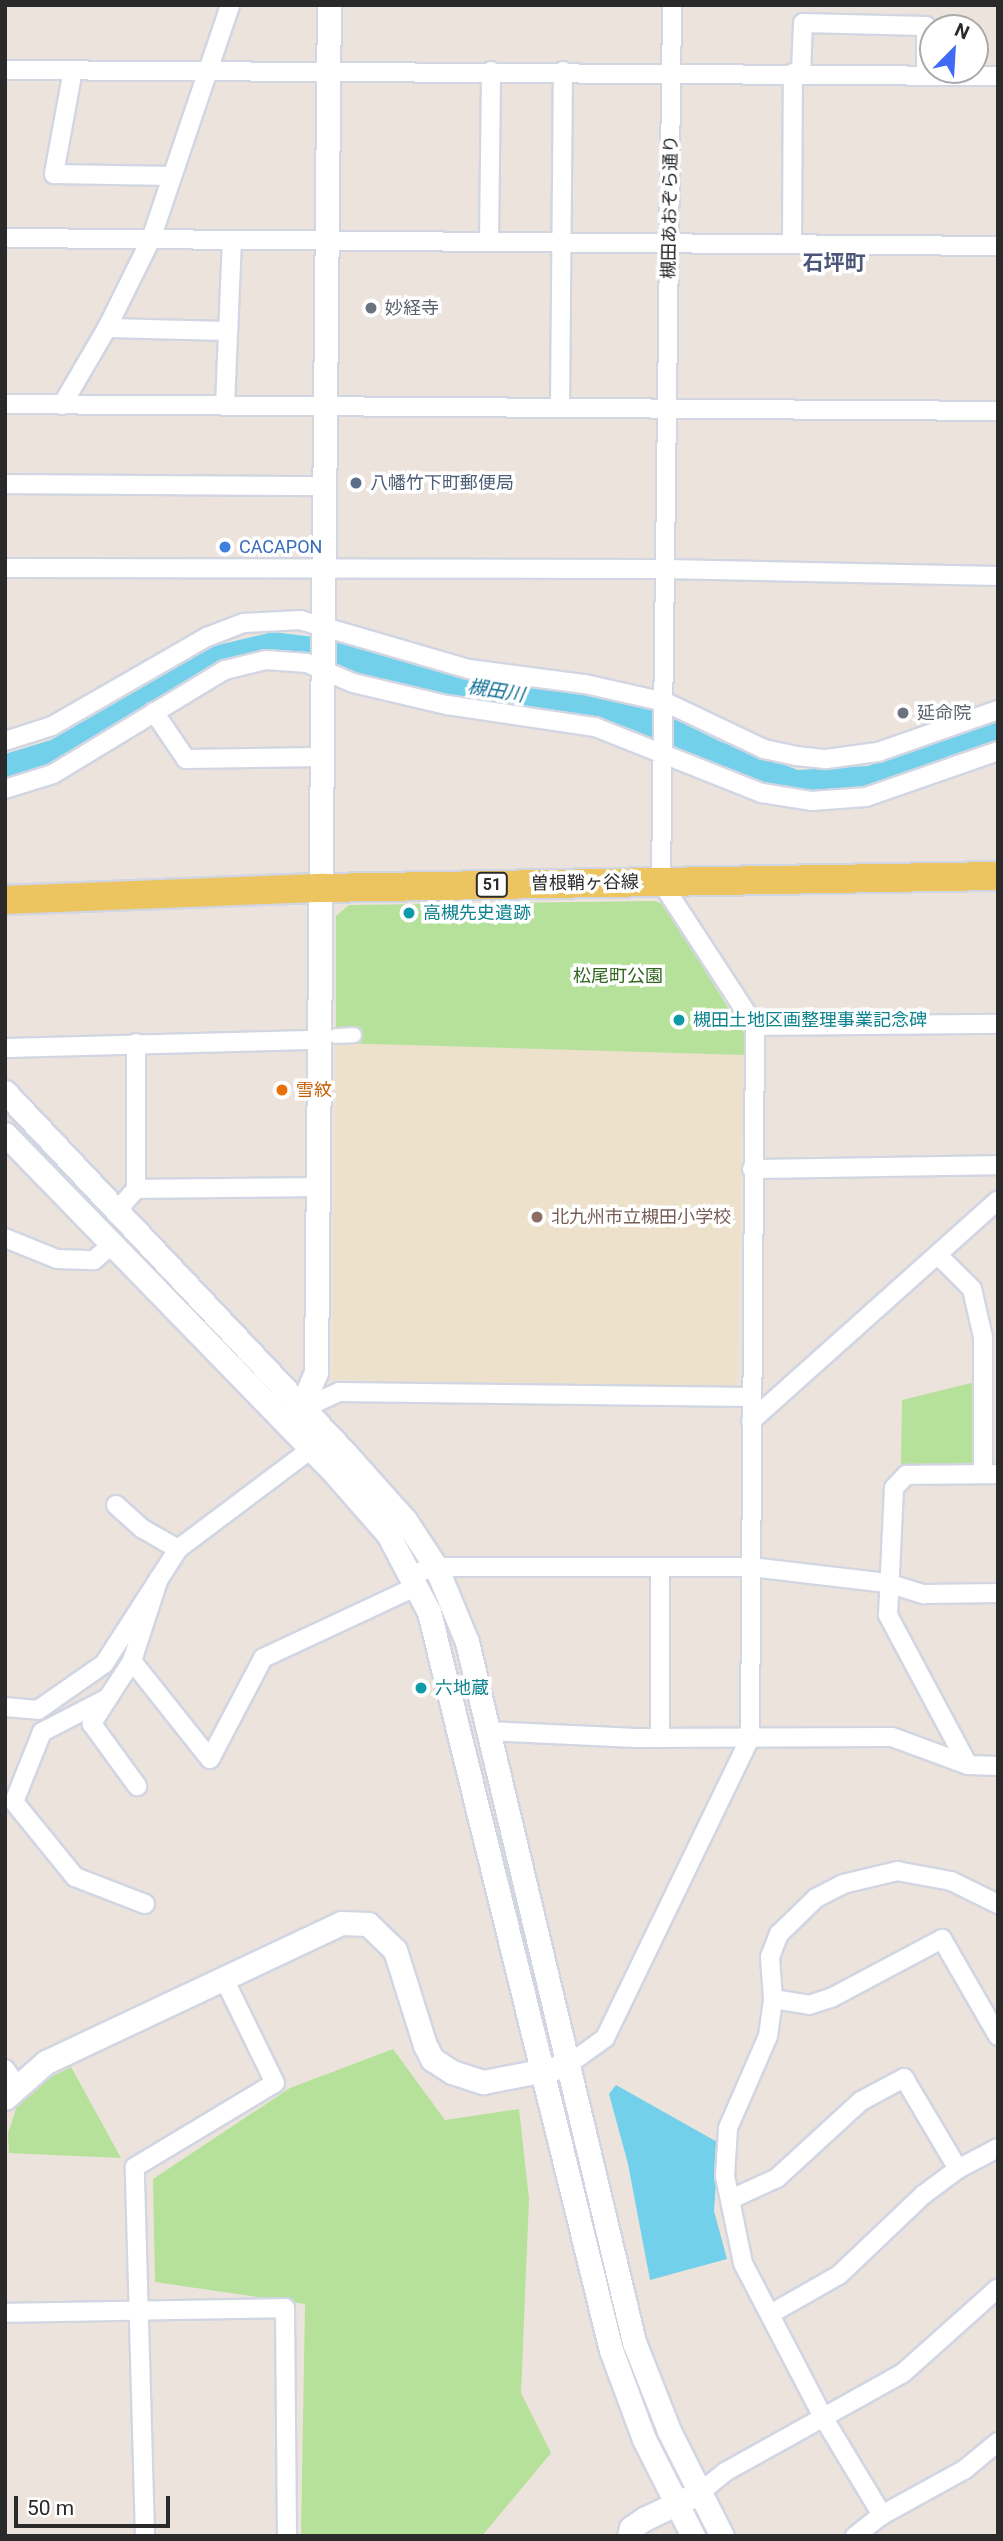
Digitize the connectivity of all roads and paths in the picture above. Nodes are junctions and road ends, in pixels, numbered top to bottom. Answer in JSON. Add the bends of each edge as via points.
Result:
{"nodes":[{"id":1,"x":230,"y":5,"type":"edge"},
{"id":2,"x":329,"y":5,"type":"edge"},
{"id":3,"x":672,"y":5,"type":"edge"},
{"id":4,"x":919,"y":26,"type":"edge"},
{"id":5,"x":5,"y":70,"type":"edge"},
{"id":6,"x":74,"y":70,"type":"junction"},
{"id":7,"x":208,"y":70,"type":"junction"},
{"id":8,"x":328,"y":70,"type":"junction"},
{"id":9,"x":491,"y":71,"type":"junction"},
{"id":10,"x":563,"y":71,"type":"junction"},
{"id":11,"x":671,"y":71,"type":"junction"},
{"id":12,"x":797,"y":73,"type":"junction"},
{"id":13,"x":919,"y":74,"type":"edge"},
{"id":14,"x":172,"y":176,"type":"junction"},
{"id":15,"x":5,"y":238,"type":"edge"},
{"id":16,"x":151,"y":239,"type":"junction"},
{"id":17,"x":325,"y":239,"type":"junction"},
{"id":18,"x":232,"y":240,"type":"junction"},
{"id":19,"x":489,"y":240,"type":"junction"},
{"id":20,"x":559,"y":241,"type":"junction"},
{"id":21,"x":670,"y":242,"type":"junction"},
{"id":22,"x":792,"y":243,"type":"junction"},
{"id":23,"x":998,"y":246,"type":"edge"},
{"id":24,"x":107,"y":328,"type":"junction"},
{"id":25,"x":228,"y":331,"type":"junction"},
{"id":26,"x":5,"y":404,"type":"edge"},
{"id":27,"x":62,"y":404,"type":"junction"},
{"id":28,"x":225,"y":406,"type":"junction"},
{"id":29,"x":324,"y":407,"type":"junction"},
{"id":30,"x":559,"y":408,"type":"junction"},
{"id":31,"x":668,"y":409,"type":"junction"},
{"id":32,"x":998,"y":411,"type":"edge"},
{"id":33,"x":5,"y":484,"type":"edge"},
{"id":34,"x":322,"y":486,"type":"junction"},
{"id":35,"x":5,"y":568,"type":"edge"},
{"id":36,"x":666,"y":569,"type":"junction"},
{"id":37,"x":323,"y":571,"type":"junction"},
{"id":38,"x":998,"y":576,"type":"edge"},
{"id":39,"x":323,"y":630,"type":"junction"},
{"id":40,"x":321,"y":666,"type":"junction"},
{"id":41,"x":665,"y":706,"type":"junction"},
{"id":42,"x":998,"y":710,"type":"edge"},
{"id":43,"x":154,"y":712,"type":"junction"},
{"id":44,"x":5,"y":741,"type":"edge"},
{"id":45,"x":663,"y":747,"type":"junction"},
{"id":46,"x":998,"y":751,"type":"edge"},
{"id":47,"x":321,"y":757,"type":"junction"},
{"id":48,"x":5,"y":789,"type":"edge"},
{"id":49,"x":998,"y":876,"type":"edge"},
{"id":50,"x":662,"y":882,"type":"junction"},
{"id":51,"x":322,"y":888,"type":"junction"},
{"id":52,"x":5,"y":900,"type":"edge"},
{"id":53,"x":998,"y":1024,"type":"edge"},
{"id":54,"x":755,"y":1026,"type":"junction"},
{"id":55,"x":354,"y":1035,"type":"dead end"},
{"id":56,"x":328,"y":1038,"type":"junction"},
{"id":57,"x":136,"y":1043,"type":"junction"},
{"id":58,"x":5,"y":1048,"type":"edge"},
{"id":59,"x":5,"y":1092,"type":"edge"},
{"id":60,"x":5,"y":1134,"type":"edge"},
{"id":61,"x":998,"y":1165,"type":"edge"},
{"id":62,"x":752,"y":1170,"type":"junction"},
{"id":63,"x":316,"y":1187,"type":"junction"},
{"id":64,"x":136,"y":1189,"type":"junction"},
{"id":65,"x":998,"y":1200,"type":"edge"},
{"id":66,"x":116,"y":1212,"type":"junction"},
{"id":67,"x":5,"y":1238,"type":"edge"},
{"id":68,"x":110,"y":1246,"type":"junction"},
{"id":69,"x":938,"y":1255,"type":"junction"},
{"id":70,"x":990,"y":1335,"type":"edge"},
{"id":71,"x":751,"y":1396,"type":"junction"},
{"id":72,"x":297,"y":1419,"type":"junction"},
{"id":73,"x":751,"y":1421,"type":"junction"},
{"id":74,"x":311,"y":1449,"type":"junction"},
{"id":75,"x":990,"y":1474,"type":"edge"},
{"id":76,"x":116,"y":1505,"type":"dead end"},
{"id":77,"x":178,"y":1549,"type":"junction"},
{"id":78,"x":436,"y":1567,"type":"junction"},
{"id":79,"x":660,"y":1567,"type":"junction"},
{"id":80,"x":751,"y":1567,"type":"junction"},
{"id":81,"x":159,"y":1578,"type":"junction"},
{"id":82,"x":412,"y":1581,"type":"junction"},
{"id":83,"x":887,"y":1583,"type":"junction"},
{"id":84,"x":998,"y":1592,"type":"edge"},
{"id":85,"x":132,"y":1661,"type":"junction"},
{"id":86,"x":108,"y":1698,"type":"junction"},
{"id":87,"x":5,"y":1707,"type":"edge"},
{"id":88,"x":487,"y":1731,"type":"junction"},
{"id":89,"x":660,"y":1738,"type":"junction"},
{"id":90,"x":750,"y":1738,"type":"junction"},
{"id":91,"x":968,"y":1765,"type":"junction"},
{"id":92,"x":998,"y":1766,"type":"edge"},
{"id":93,"x":137,"y":1786,"type":"dead end"},
{"id":94,"x":145,"y":1904,"type":"dead end"},
{"id":95,"x":998,"y":1904,"type":"edge"},
{"id":96,"x":224,"y":1979,"type":"junction"},
{"id":97,"x":773,"y":1999,"type":"junction"},
{"id":98,"x":998,"y":2036,"type":"edge"},
{"id":99,"x":569,"y":2064,"type":"junction"},
{"id":100,"x":542,"y":2072,"type":"junction"},
{"id":101,"x":9,"y":2084,"type":"edge"},
{"id":102,"x":998,"y":2148,"type":"edge"},
{"id":103,"x":958,"y":2169,"type":"junction"},
{"id":104,"x":731,"y":2199,"type":"junction"},
{"id":105,"x":998,"y":2288,"type":"edge"},
{"id":106,"x":138,"y":2311,"type":"junction"},
{"id":107,"x":5,"y":2313,"type":"edge"},
{"id":108,"x":772,"y":2313,"type":"junction"},
{"id":109,"x":823,"y":2417,"type":"junction"},
{"id":110,"x":998,"y":2442,"type":"edge"},
{"id":111,"x":698,"y":2494,"type":"junction"},
{"id":112,"x":675,"y":2503,"type":"junction"},
{"id":113,"x":882,"y":2515,"type":"junction"},
{"id":114,"x":145,"y":2536,"type":"edge"},
{"id":115,"x":288,"y":2536,"type":"edge"},
{"id":116,"x":629,"y":2536,"type":"edge"},
{"id":117,"x":693,"y":2536,"type":"edge"},
{"id":118,"x":722,"y":2536,"type":"edge"},
{"id":119,"x":855,"y":2536,"type":"edge"}],
"edges":[{"from":1,"to":7,"type":"street"},
{"from":2,"to":8,"type":"street"},
{"from":3,"to":11,"type":"street","name":"槻田あおぞら通り"},
{"from":4,"to":12,"type":"street","via":[[803,23]]},
{"from":5,"to":6,"type":"street"},
{"from":6,"to":7,"type":"street"},
{"from":6,"to":14,"type":"street","via":[[54,174]]},
{"from":7,"to":8,"type":"street"},
{"from":7,"to":14,"type":"street"},
{"from":8,"to":9,"type":"street"},
{"from":8,"to":17,"type":"street"},
{"from":9,"to":10,"type":"street"},
{"from":9,"to":19,"type":"street"},
{"from":10,"to":11,"type":"street"},
{"from":10,"to":20,"type":"street"},
{"from":11,"to":12,"type":"street"},
{"from":11,"to":21,"type":"street","name":"槻田あおぞら通り"},
{"from":12,"to":13,"type":"street"},
{"from":12,"to":22,"type":"street"},
{"from":14,"to":16,"type":"street"},
{"from":15,"to":16,"type":"street"},
{"from":16,"to":18,"type":"street"},
{"from":16,"to":24,"type":"street"},
{"from":17,"to":18,"type":"street"},
{"from":17,"to":19,"type":"street"},
{"from":17,"to":29,"type":"street"},
{"from":18,"to":25,"type":"street"},
{"from":19,"to":20,"type":"street"},
{"from":20,"to":21,"type":"street"},
{"from":20,"to":30,"type":"street"},
{"from":21,"to":22,"type":"street"},
{"from":21,"to":31,"type":"street","name":"槻田あおぞら通り"},
{"from":22,"to":23,"type":"street"},
{"from":24,"to":25,"type":"street"},
{"from":24,"to":27,"type":"street"},
{"from":25,"to":28,"type":"street"},
{"from":26,"to":27,"type":"street"},
{"from":27,"to":28,"type":"street"},
{"from":28,"to":29,"type":"street"},
{"from":29,"to":30,"type":"street"},
{"from":29,"to":34,"type":"street"},
{"from":30,"to":31,"type":"street"},
{"from":31,"to":32,"type":"street"},
{"from":31,"to":36,"type":"street","name":"槻田あおぞら通り"},
{"from":33,"to":34,"type":"street"},
{"from":34,"to":37,"type":"street"},
{"from":35,"to":37,"type":"street"},
{"from":36,"to":37,"type":"street"},
{"from":36,"to":38,"type":"street"},
{"from":36,"to":41,"type":"street","name":"槻田あおぞら通り"},
{"from":37,"to":39,"type":"street"},
{"from":39,"to":40,"type":"street"},
{"from":39,"to":41,"type":"street","via":[[469,669],[585,684]]},
{"from":39,"to":44,"type":"street","via":[[300,620],[243,623],[207,637],[52,726]]},
{"from":40,"to":43,"type":"street","via":[[266,660],[225,670]]},
{"from":40,"to":45,"type":"street","via":[[447,705],[595,727]]},
{"from":40,"to":47,"type":"street"},
{"from":41,"to":42,"type":"street","via":[[764,749],[826,759],[878,752]]},
{"from":41,"to":45,"type":"street","name":"槻田あおぞら通り"},
{"from":43,"to":47,"type":"street","via":[[186,759]]},
{"from":43,"to":48,"type":"street","via":[[53,774]]},
{"from":45,"to":46,"type":"street","via":[[762,793],[812,801],[866,796]]},
{"from":45,"to":50,"type":"street"},
{"from":47,"to":51,"type":"street"},
{"from":49,"to":50,"type":"main road","name":"曽根鞘ヶ谷線","number":"51"},
{"from":50,"to":51,"type":"main road","name":"曽根鞘ヶ谷線","number":"51"},
{"from":50,"to":54,"type":"street"},
{"from":51,"to":52,"type":"main road","name":"曽根鞘ヶ谷線","number":"51"},
{"from":51,"to":56,"type":"street"},
{"from":53,"to":54,"type":"street"},
{"from":54,"to":62,"type":"street"},
{"from":55,"to":56,"type":"street"},
{"from":56,"to":57,"type":"street"},
{"from":56,"to":63,"type":"street"},
{"from":57,"to":58,"type":"street"},
{"from":57,"to":64,"type":"street"},
{"from":59,"to":66,"type":"street"},
{"from":60,"to":68,"type":"street"},
{"from":61,"to":62,"type":"street"},
{"from":62,"to":71,"type":"street"},
{"from":63,"to":64,"type":"street"},
{"from":63,"to":72,"type":"street","via":[[316,1372]]},
{"from":64,"to":66,"type":"street"},
{"from":65,"to":69,"type":"street"},
{"from":66,"to":72,"type":"street"},
{"from":67,"to":68,"type":"street","via":[[57,1259],[94,1260]]},
{"from":68,"to":72,"type":"street"},
{"from":69,"to":70,"type":"street","via":[[972,1289]]},
{"from":69,"to":73,"type":"street"},
{"from":70,"to":75,"type":"street"},
{"from":71,"to":72,"type":"street","via":[[339,1392]]},
{"from":71,"to":73,"type":"street"},
{"from":72,"to":74,"type":"street"},
{"from":72,"to":78,"type":"street","via":[[405,1520]]},
{"from":73,"to":80,"type":"street"},
{"from":74,"to":77,"type":"street"},
{"from":74,"to":82,"type":"street","via":[[388,1534]]},
{"from":75,"to":83,"type":"street","via":[[906,1475],[894,1488]]},
{"from":76,"to":77,"type":"street","via":[[143,1529]]},
{"from":77,"to":81,"type":"street"},
{"from":78,"to":79,"type":"street"},
{"from":78,"to":82,"type":"street"},
{"from":78,"to":88,"type":"street","via":[[467,1642]]},
{"from":79,"to":80,"type":"street"},
{"from":79,"to":89,"type":"street"},
{"from":80,"to":83,"type":"street"},
{"from":80,"to":90,"type":"street"},
{"from":81,"to":85,"type":"street"},
{"from":81,"to":87,"type":"street","via":[[104,1664],[37,1710]]},
{"from":82,"to":85,"type":"street","via":[[263,1658],[210,1759]]},
{"from":82,"to":100,"type":"street","via":[[440,1646]]},
{"from":83,"to":84,"type":"street","via":[[925,1594]]},
{"from":83,"to":91,"type":"street","via":[[888,1615]]},
{"from":85,"to":86,"type":"street"},
{"from":86,"to":93,"type":"street","via":[[92,1724]]},
{"from":86,"to":94,"type":"street","via":[[42,1732],[14,1802],[75,1877]]},
{"from":88,"to":89,"type":"street"},
{"from":88,"to":99,"type":"street"},
{"from":89,"to":90,"type":"street"},
{"from":90,"to":91,"type":"street","via":[[892,1737]]},
{"from":90,"to":99,"type":"street","via":[[605,2038]]},
{"from":91,"to":92,"type":"street"},
{"from":95,"to":97,"type":"street","via":[[951,1881],[897,1871],[843,1884],[817,1898],[779,1934],[770,1958]]},
{"from":96,"to":100,"type":"street","via":[[341,1923],[368,1924],[395,1950],[432,2059],[452,2072],[483,2082]]},
{"from":96,"to":101,"type":"street","via":[[46,2062]]},
{"from":96,"to":106,"type":"street","via":[[275,2083],[135,2167]]},
{"from":97,"to":98,"type":"street","via":[[809,2005],[831,1998],[942,1939]]},
{"from":97,"to":104,"type":"street","via":[[768,2036],[728,2128],[725,2176]]},
{"from":99,"to":100,"type":"street"},
{"from":99,"to":111,"type":"street","via":[[634,2342]]},
{"from":100,"to":112,"type":"street","via":[[611,2350]]},
{"from":102,"to":103,"type":"street"},
{"from":103,"to":104,"type":"street","via":[[904,2078],[861,2101],[777,2178]]},
{"from":103,"to":108,"type":"street","via":[[839,2275]]},
{"from":104,"to":108,"type":"street","via":[[743,2263]]},
{"from":105,"to":109,"type":"street","via":[[904,2373]]},
{"from":106,"to":107,"type":"street"},
{"from":106,"to":114,"type":"street"},
{"from":106,"to":115,"type":"street","via":[[285,2308]]},
{"from":108,"to":109,"type":"street"},
{"from":109,"to":111,"type":"street","via":[[724,2473]]},
{"from":109,"to":113,"type":"street"},
{"from":110,"to":113,"type":"street","via":[[964,2470]]},
{"from":111,"to":112,"type":"street"},
{"from":111,"to":118,"type":"street"},
{"from":112,"to":116,"type":"street","via":[[631,2528]]},
{"from":112,"to":117,"type":"street"},
{"from":113,"to":119,"type":"street"}]}
